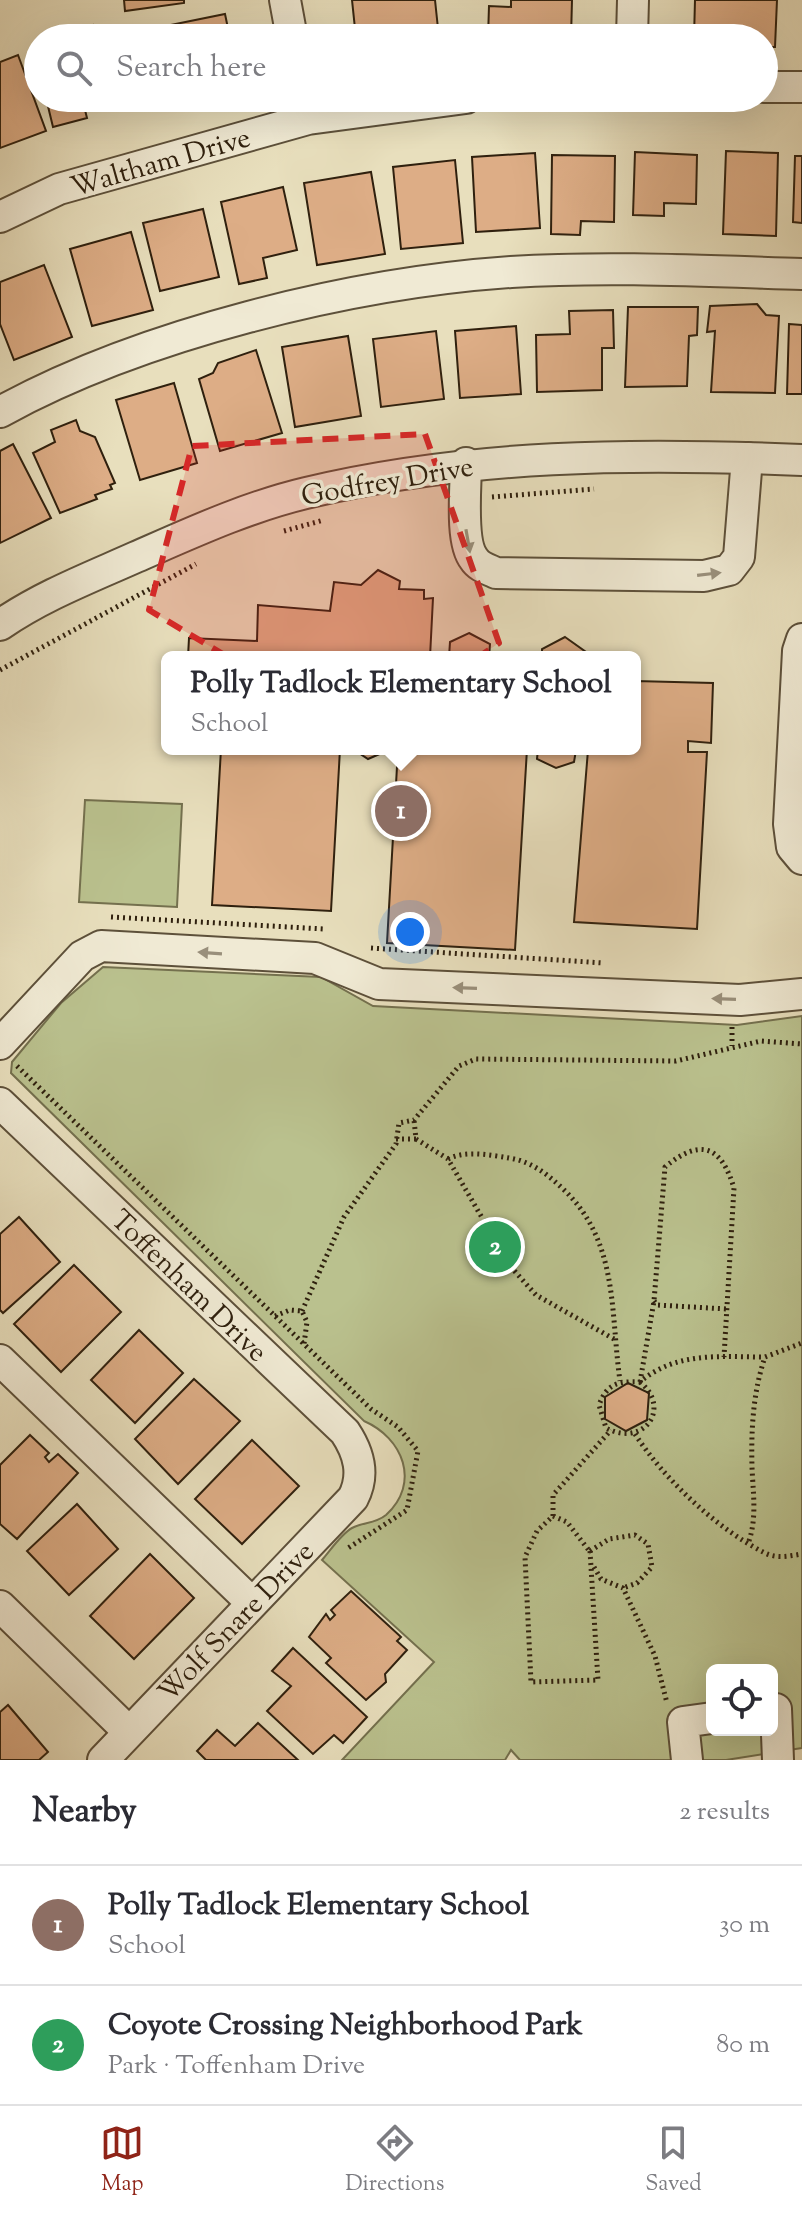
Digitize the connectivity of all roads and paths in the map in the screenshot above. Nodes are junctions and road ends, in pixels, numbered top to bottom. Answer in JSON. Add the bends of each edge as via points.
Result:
{"nodes":[{"id":1,"x":285,"y":0,"type":"edge"},
{"id":2,"x":633,"y":0,"type":"edge"},
{"id":3,"x":289,"y":24,"type":"edge"},
{"id":4,"x":632,"y":24,"type":"edge"},
{"id":5,"x":778,"y":87,"type":"edge"},
{"id":6,"x":802,"y":87,"type":"edge"},
{"id":7,"x":297,"y":112,"type":"edge"},
{"id":8,"x":0,"y":217,"type":"edge"},
{"id":9,"x":802,"y":274,"type":"edge"},
{"id":10,"x":0,"y":412,"type":"edge"},
{"id":11,"x":747,"y":458,"type":"junction"},
{"id":12,"x":802,"y":460,"type":"edge"},
{"id":13,"x":466,"y":463,"type":"junction"},
{"id":14,"x":602,"y":488,"type":"dead end"},
{"id":15,"x":466,"y":498,"type":"junction"},
{"id":16,"x":332,"y":518,"type":"dead end"},
{"id":17,"x":271,"y":534,"type":"dead end"},
{"id":18,"x":207,"y":558,"type":"dead end"},
{"id":19,"x":0,"y":625,"type":"edge"},
{"id":20,"x":802,"y":639,"type":"edge"},
{"id":21,"x":0,"y":670,"type":"edge"},
{"id":22,"x":802,"y":859,"type":"edge"},
{"id":23,"x":99,"y":918,"type":"dead end"},
{"id":24,"x":333,"y":933,"type":"dead end"},
{"id":25,"x":361,"y":946,"type":"dead end"},
{"id":26,"x":619,"y":964,"type":"dead end"},
{"id":27,"x":802,"y":994,"type":"edge"},
{"id":28,"x":732,"y":1020,"type":"dead end"},
{"id":29,"x":0,"y":1044,"type":"edge"},
{"id":30,"x":802,"y":1044,"type":"edge"},
{"id":31,"x":732,"y":1046,"type":"junction"},
{"id":32,"x":0,"y":1103,"type":"edge"},
{"id":33,"x":414,"y":1120,"type":"junction"},
{"id":34,"x":396,"y":1139,"type":"junction"},
{"id":35,"x":416,"y":1139,"type":"junction"},
{"id":36,"x":448,"y":1159,"type":"junction"},
{"id":37,"x":654,"y":1301,"type":"junction"},
{"id":38,"x":727,"y":1309,"type":"junction"},
{"id":39,"x":302,"y":1311,"type":"junction"},
{"id":40,"x":275,"y":1316,"type":"dead end"},
{"id":41,"x":614,"y":1339,"type":"junction"},
{"id":42,"x":802,"y":1343,"type":"edge"},
{"id":43,"x":304,"y":1345,"type":"dead end"},
{"id":44,"x":724,"y":1357,"type":"junction"},
{"id":45,"x":765,"y":1357,"type":"junction"},
{"id":46,"x":0,"y":1360,"type":"edge"},
{"id":47,"x":620,"y":1381,"type":"junction"},
{"id":48,"x":640,"y":1382,"type":"junction"},
{"id":49,"x":611,"y":1430,"type":"junction"},
{"id":50,"x":635,"y":1434,"type":"junction"},
{"id":51,"x":359,"y":1478,"type":"joint"},
{"id":52,"x":553,"y":1516,"type":"junction"},
{"id":53,"x":749,"y":1541,"type":"junction"},
{"id":54,"x":590,"y":1551,"type":"junction"},
{"id":55,"x":802,"y":1554,"type":"edge"},
{"id":56,"x":623,"y":1588,"type":"junction"},
{"id":57,"x":252,"y":1603,"type":"junction"},
{"id":58,"x":0,"y":1606,"type":"edge"},
{"id":59,"x":706,"y":1719,"type":"edge"},
{"id":60,"x":129,"y":1732,"type":"junction"},
{"id":61,"x":777,"y":1736,"type":"edge"},
{"id":62,"x":686,"y":1750,"type":"edge"},
{"id":63,"x":103,"y":1760,"type":"edge"},
{"id":64,"x":778,"y":1760,"type":"edge"}],
"edges":[{"from":1,"to":3,"type":"street"},
{"from":2,"to":4,"type":"street"},
{"from":5,"to":6,"type":"street"},
{"from":7,"to":8,"type":"street","name":"Waltham Drive","via":[[59,189]]},
{"from":9,"to":10,"type":"street","via":[[614,269],[510,272],[411,283],[284,307],[157,347]]},
{"from":11,"to":12,"type":"street","name":"Godfrey Drive"},
{"from":11,"to":13,"type":"street","name":"Godfrey Drive","via":[[620,456]]},
{"from":15,"to":11,"type":"street","one_way":true,"via":[[469,551],[496,573],[717,575],[739,557]]},
{"from":13,"to":15,"type":"street"},
{"from":13,"to":19,"type":"street","name":"Godfrey Drive","via":[[305,493],[222,520],[34,602]]},
{"from":14,"to":15,"type":"path"},
{"from":16,"to":17,"type":"path"},
{"from":18,"to":21,"type":"path"},
{"from":20,"to":22,"type":"street","via":[[789,824],[792,847]]},
{"from":23,"to":24,"type":"path","via":[[304,926]]},
{"from":25,"to":26,"type":"path","via":[[388,952]]},
{"from":27,"to":29,"type":"street","one_way":true,"via":[[740,1000],[379,984],[315,958],[101,946],[82,956]]},
{"from":28,"to":31,"type":"path"},
{"from":30,"to":31,"type":"path","via":[[761,1041]]},
{"from":31,"to":33,"type":"path","via":[[676,1061],[476,1059],[459,1066]]},
{"from":32,"to":51,"type":"street","name":"Toffenham Drive","via":[[345,1432],[355,1449]]},
{"from":33,"to":34,"type":"path","via":[[399,1123]]},
{"from":33,"to":35,"type":"path"},
{"from":34,"to":35,"type":"path"},
{"from":34,"to":39,"type":"path","via":[[344,1217]]},
{"from":35,"to":36,"type":"path"},
{"from":36,"to":41,"type":"path","via":[[510,1266],[527,1285]]},
{"from":36,"to":41,"type":"path","via":[[485,1154],[515,1159],[544,1171],[572,1197],[594,1224],[606,1258]]},
{"from":37,"to":38,"type":"path"},
{"from":37,"to":38,"type":"path","via":[[665,1167],[684,1152],[706,1150],[727,1164],[734,1188]]},
{"from":37,"to":48,"type":"path"},
{"from":38,"to":44,"type":"path"},
{"from":39,"to":40,"type":"path"},
{"from":39,"to":43,"type":"path","via":[[307,1322]]},
{"from":41,"to":47,"type":"path"},
{"from":42,"to":45,"type":"path"},
{"from":44,"to":45,"type":"path"},
{"from":44,"to":48,"type":"path","via":[[697,1355],[653,1370]]},
{"from":45,"to":53,"type":"path","via":[[752,1423],[755,1523]]},
{"from":46,"to":57,"type":"street"},
{"from":47,"to":48,"type":"path"},
{"from":47,"to":49,"type":"path","via":[[605,1389],[599,1405]]},
{"from":48,"to":50,"type":"path","via":[[655,1407],[650,1422]]},
{"from":49,"to":50,"type":"path"},
{"from":49,"to":52,"type":"path","via":[[553,1495]]},
{"from":50,"to":53,"type":"path","via":[[663,1473],[721,1524]]},
{"from":51,"to":57,"type":"street","name":"Wolf Snare Drive","via":[[353,1498]]},
{"from":52,"to":54,"type":"path","via":[[567,1522]]},
{"from":52,"to":54,"type":"path","via":[[537,1531],[525,1557],[531,1682],[598,1680]]},
{"from":53,"to":55,"type":"path","via":[[782,1558]]},
{"from":54,"to":56,"type":"path","via":[[601,1579]]},
{"from":54,"to":56,"type":"path","via":[[609,1539],[635,1535],[648,1544],[652,1567],[637,1583]]},
{"from":56,"to":62,"type":"path","via":[[655,1656],[676,1740]]},
{"from":57,"to":60,"type":"street","name":"Wolf Snare Drive"},
{"from":58,"to":60,"type":"street"},
{"from":59,"to":62,"type":"street","via":[[683,1722]]},
{"from":60,"to":63,"type":"street","name":"Wolf Snare Drive"},
{"from":61,"to":64,"type":"street"}]}
